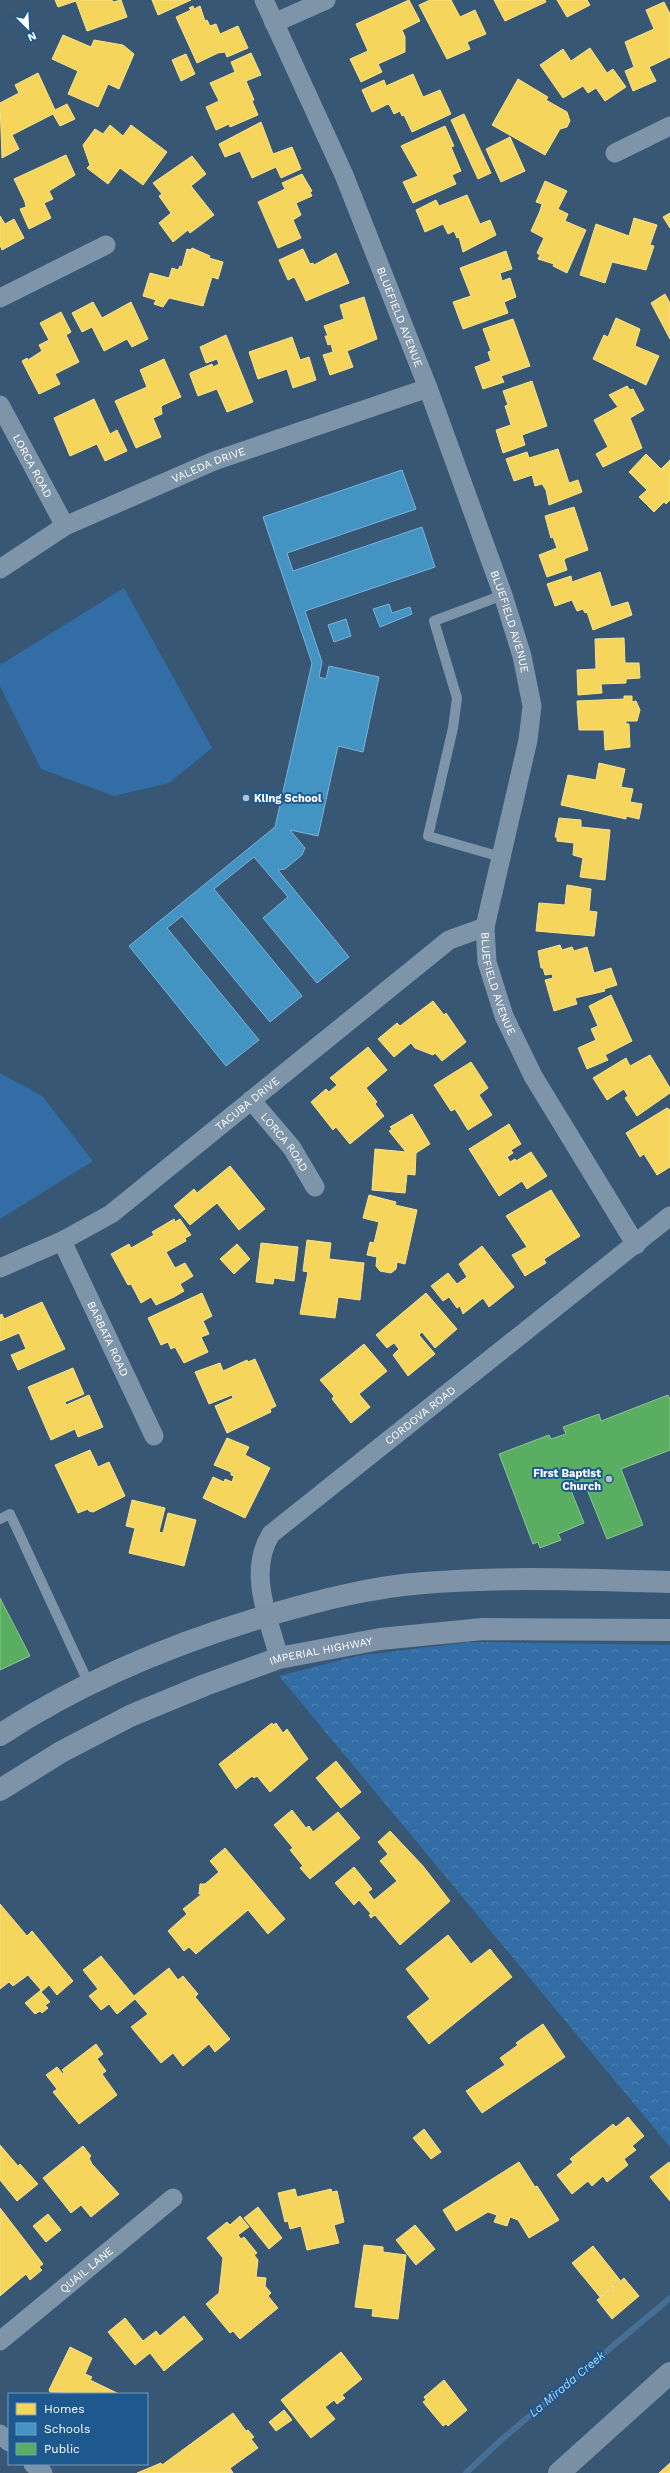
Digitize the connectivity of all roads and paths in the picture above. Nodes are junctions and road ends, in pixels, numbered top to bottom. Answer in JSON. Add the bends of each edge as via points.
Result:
{"nodes":[{"id":1,"x":264,"y":0,"type":"edge"},
{"id":2,"x":326,"y":0,"type":"edge"},
{"id":3,"x":274,"y":23,"type":"junction"},
{"id":4,"x":670,"y":126,"type":"edge"},
{"id":5,"x":615,"y":153,"type":"dead end"},
{"id":6,"x":106,"y":245,"type":"dead end"},
{"id":7,"x":0,"y":298,"type":"edge"},
{"id":8,"x":428,"y":388,"type":"junction"},
{"id":9,"x":0,"y":405,"type":"edge"},
{"id":10,"x":65,"y":526,"type":"junction"},
{"id":11,"x":0,"y":569,"type":"edge"},
{"id":12,"x":503,"y":595,"type":"junction"},
{"id":13,"x":501,"y":857,"type":"junction"},
{"id":14,"x":485,"y":927,"type":"junction"},
{"id":15,"x":251,"y":1100,"type":"junction"},
{"id":16,"x":315,"y":1187,"type":"dead end"},
{"id":17,"x":670,"y":1216,"type":"edge"},
{"id":18,"x":62,"y":1241,"type":"junction"},
{"id":19,"x":636,"y":1245,"type":"junction"},
{"id":20,"x":0,"y":1268,"type":"edge"},
{"id":21,"x":154,"y":1436,"type":"dead end"},
{"id":22,"x":0,"y":1519,"type":"edge"},
{"id":23,"x":670,"y":1582,"type":"edge"},
{"id":24,"x":268,"y":1615,"type":"junction"},
{"id":25,"x":670,"y":1630,"type":"edge"},
{"id":26,"x":280,"y":1658,"type":"junction"},
{"id":27,"x":89,"y":1684,"type":"junction"},
{"id":28,"x":0,"y":1735,"type":"edge"},
{"id":29,"x":0,"y":1790,"type":"edge"},
{"id":30,"x":173,"y":2198,"type":"dead end"},
{"id":31,"x":0,"y":2341,"type":"edge"},
{"id":32,"x":670,"y":2373,"type":"edge"},
{"id":33,"x":0,"y":2434,"type":"edge"},
{"id":34,"x":8,"y":2441,"type":"edge"},
{"id":35,"x":34,"y":2465,"type":"edge"},
{"id":36,"x":43,"y":2473,"type":"edge"},
{"id":37,"x":559,"y":2473,"type":"edge"}],
"edges":[{"from":1,"to":3,"type":"street","name":"BLUEFIELD AVENUE"},
{"from":2,"to":3,"type":"street"},
{"from":3,"to":8,"type":"street","name":"BLUEFIELD AVENUE","via":[[344,175]]},
{"from":4,"to":5,"type":"street"},
{"from":6,"to":7,"type":"street"},
{"from":8,"to":10,"type":"street","name":"VALEDA DRIVE","via":[[214,461]]},
{"from":8,"to":12,"type":"street","name":"BLUEFIELD AVENUE"},
{"from":9,"to":10,"type":"street","name":"LORCA ROAD"},
{"from":10,"to":11,"type":"street","name":"VALEDA DRIVE"},
{"from":12,"to":13,"type":"street","name":"BLUEFIELD AVENUE","via":[[522,656],[532,706],[528,740]]},
{"from":12,"to":13,"type":"lane","via":[[434,621],[457,698],[453,728],[428,836]]},
{"from":13,"to":14,"type":"street","name":"BLUEFIELD AVENUE"},
{"from":14,"to":15,"type":"street","name":"TACUBA DRIVE","via":[[449,940]]},
{"from":14,"to":19,"type":"street","name":"BLUEFIELD AVENUE","via":[[487,962],[504,1016],[533,1076]]},
{"from":15,"to":16,"type":"street","name":"LORCA ROAD","via":[[292,1148]]},
{"from":15,"to":18,"type":"street","name":"TACUBA DRIVE","via":[[111,1214]]},
{"from":17,"to":19,"type":"street","name":"CORDOVA ROAD"},
{"from":18,"to":20,"type":"street","name":"TACUBA DRIVE"},
{"from":18,"to":21,"type":"street","name":"BARBATA ROAD"},
{"from":19,"to":24,"type":"street","name":"CORDOVA ROAD","via":[[271,1534],[260,1561],[260,1583]]},
{"from":22,"to":27,"type":"lane","via":[[10,1514]]},
{"from":23,"to":24,"type":"main road","via":[[579,1580],[422,1583],[309,1603]]},
{"from":24,"to":26,"type":"street","name":"CORDOVA ROAD"},
{"from":24,"to":27,"type":"main road","via":[[184,1643]]},
{"from":25,"to":26,"type":"main road","name":"IMPERIAL HIGHWAY","via":[[483,1629],[380,1639]]},
{"from":26,"to":29,"type":"main road","name":"IMPERIAL HIGHWAY","via":[[130,1716],[61,1752]]},
{"from":27,"to":28,"type":"main road"},
{"from":30,"to":31,"type":"street","name":"QUAIL LANE"},
{"from":32,"to":37,"type":"street"},
{"from":33,"to":34,"type":"street"},
{"from":35,"to":36,"type":"street"}]}
